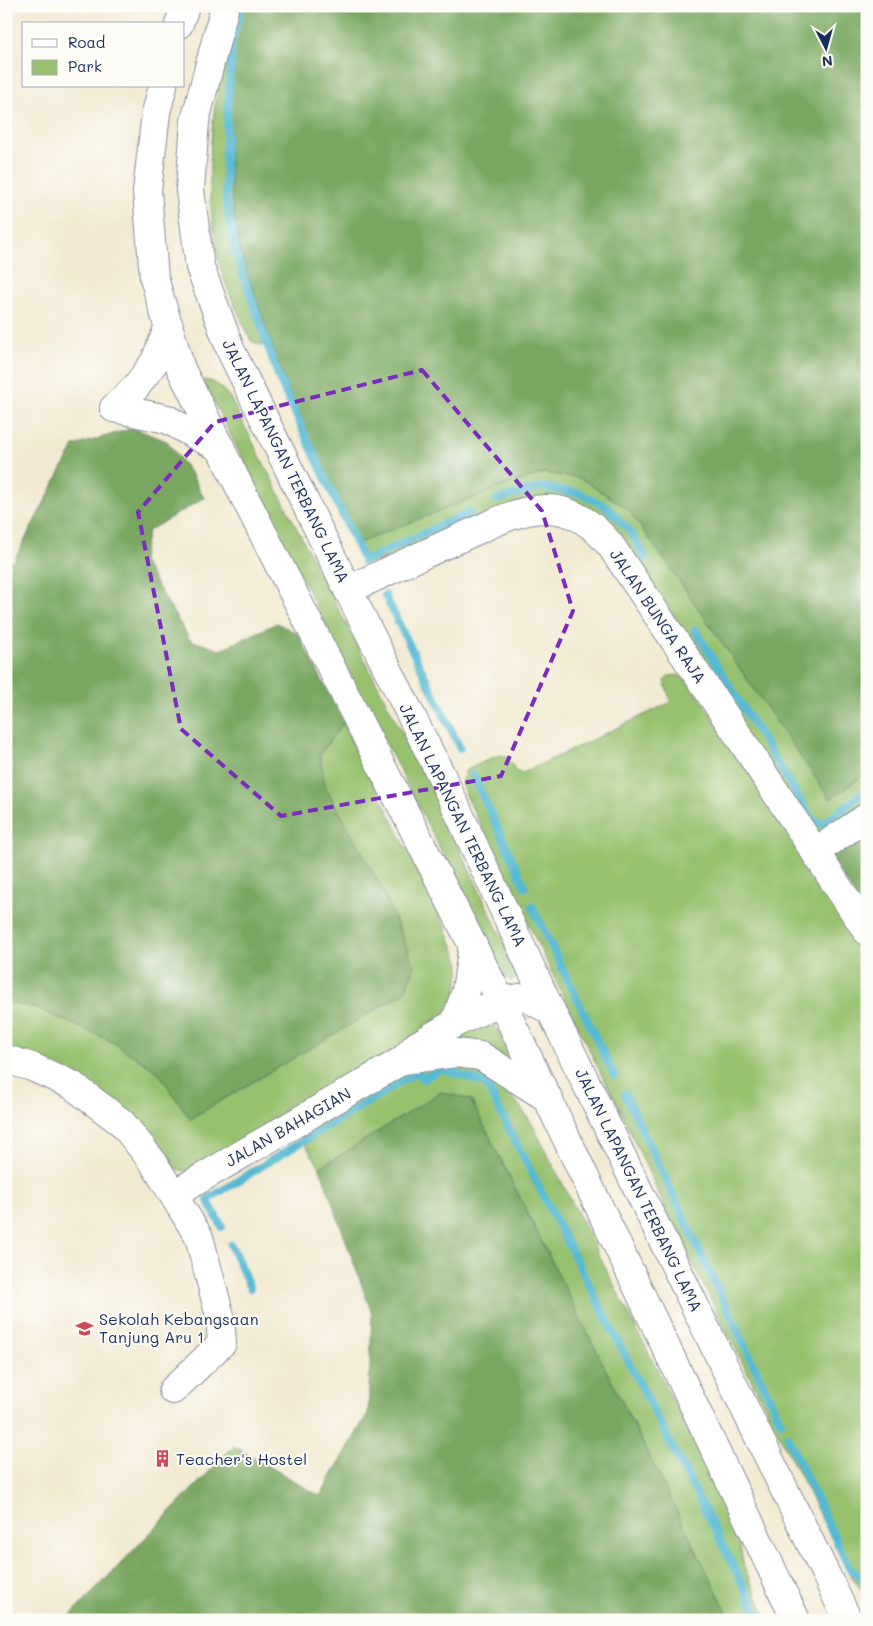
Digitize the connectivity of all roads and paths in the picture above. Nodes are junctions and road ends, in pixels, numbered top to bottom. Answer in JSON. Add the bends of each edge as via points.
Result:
{"nodes":[{"id":1,"x":185,"y":6,"type":"edge"},
{"id":2,"x":225,"y":6,"type":"edge"},
{"id":3,"x":180,"y":22,"type":"edge"},
{"id":4,"x":162,"y":88,"type":"edge"},
{"id":5,"x":169,"y":326,"type":"junction"},
{"id":6,"x":221,"y":448,"type":"junction"},
{"id":7,"x":348,"y":590,"type":"junction"},
{"id":8,"x":867,"y":817,"type":"edge"},
{"id":9,"x":815,"y":852,"type":"junction"},
{"id":10,"x":867,"y":931,"type":"edge"},
{"id":11,"x":473,"y":945,"type":"junction"},
{"id":12,"x":501,"y":1001,"type":"junction"},
{"id":13,"x":551,"y":1011,"type":"junction"},
{"id":14,"x":455,"y":1023,"type":"junction"},
{"id":15,"x":6,"y":1059,"type":"edge"},
{"id":16,"x":403,"y":1060,"type":"junction"},
{"id":17,"x":548,"y":1099,"type":"junction"},
{"id":18,"x":174,"y":1194,"type":"junction"},
{"id":19,"x":173,"y":1390,"type":"dead end"},
{"id":20,"x":844,"y":1612,"type":"edge"},
{"id":21,"x":796,"y":1620,"type":"edge"},
{"id":22,"x":862,"y":1620,"type":"edge"}],
"edges":[{"from":1,"to":3,"type":"main road"},
{"from":2,"to":7,"type":"main road","name":"JALAN LAPANGAN TERBANG LAMA","via":[[195,121],[190,190],[200,267],[231,351]]},
{"from":4,"to":5,"type":"main road","via":[[156,113],[147,191],[154,278]]},
{"from":5,"to":6,"type":"main road","via":[[181,369]]},
{"from":5,"to":6,"type":"main road","via":[[155,361],[136,387],[114,408],[167,419]]},
{"from":6,"to":11,"type":"main road"},
{"from":7,"to":9,"type":"main road","name":"JALAN BUNGA RAJA","via":[[521,512],[545,509],[568,512],[585,520],[611,546]]},
{"from":7,"to":13,"type":"main road","name":"JALAN LAPANGAN TERBANG LAMA","via":[[441,775]]},
{"from":8,"to":9,"type":"main road"},
{"from":9,"to":10,"type":"main road","name":"JALAN BUNGA RAJA"},
{"from":11,"to":12,"type":"main road"},
{"from":11,"to":14,"type":"main road","via":[[466,991]]},
{"from":12,"to":13,"type":"main road","via":[[526,997]]},
{"from":12,"to":14,"type":"main road"},
{"from":12,"to":17,"type":"main road"},
{"from":13,"to":20,"type":"main road","name":"JALAN LAPANGAN TERBANG LAMA"},
{"from":14,"to":16,"type":"main road","via":[[416,1046]]},
{"from":15,"to":18,"type":"main road","via":[[72,1085],[122,1123]]},
{"from":16,"to":17,"type":"main road","via":[[456,1052],[481,1056]]},
{"from":16,"to":18,"type":"main road","name":"JALAN BAHAGIAN"},
{"from":17,"to":21,"type":"main road"},
{"from":18,"to":19,"type":"main road","via":[[199,1237],[220,1316],[222,1343]]},
{"from":20,"to":22,"type":"main road"}]}
